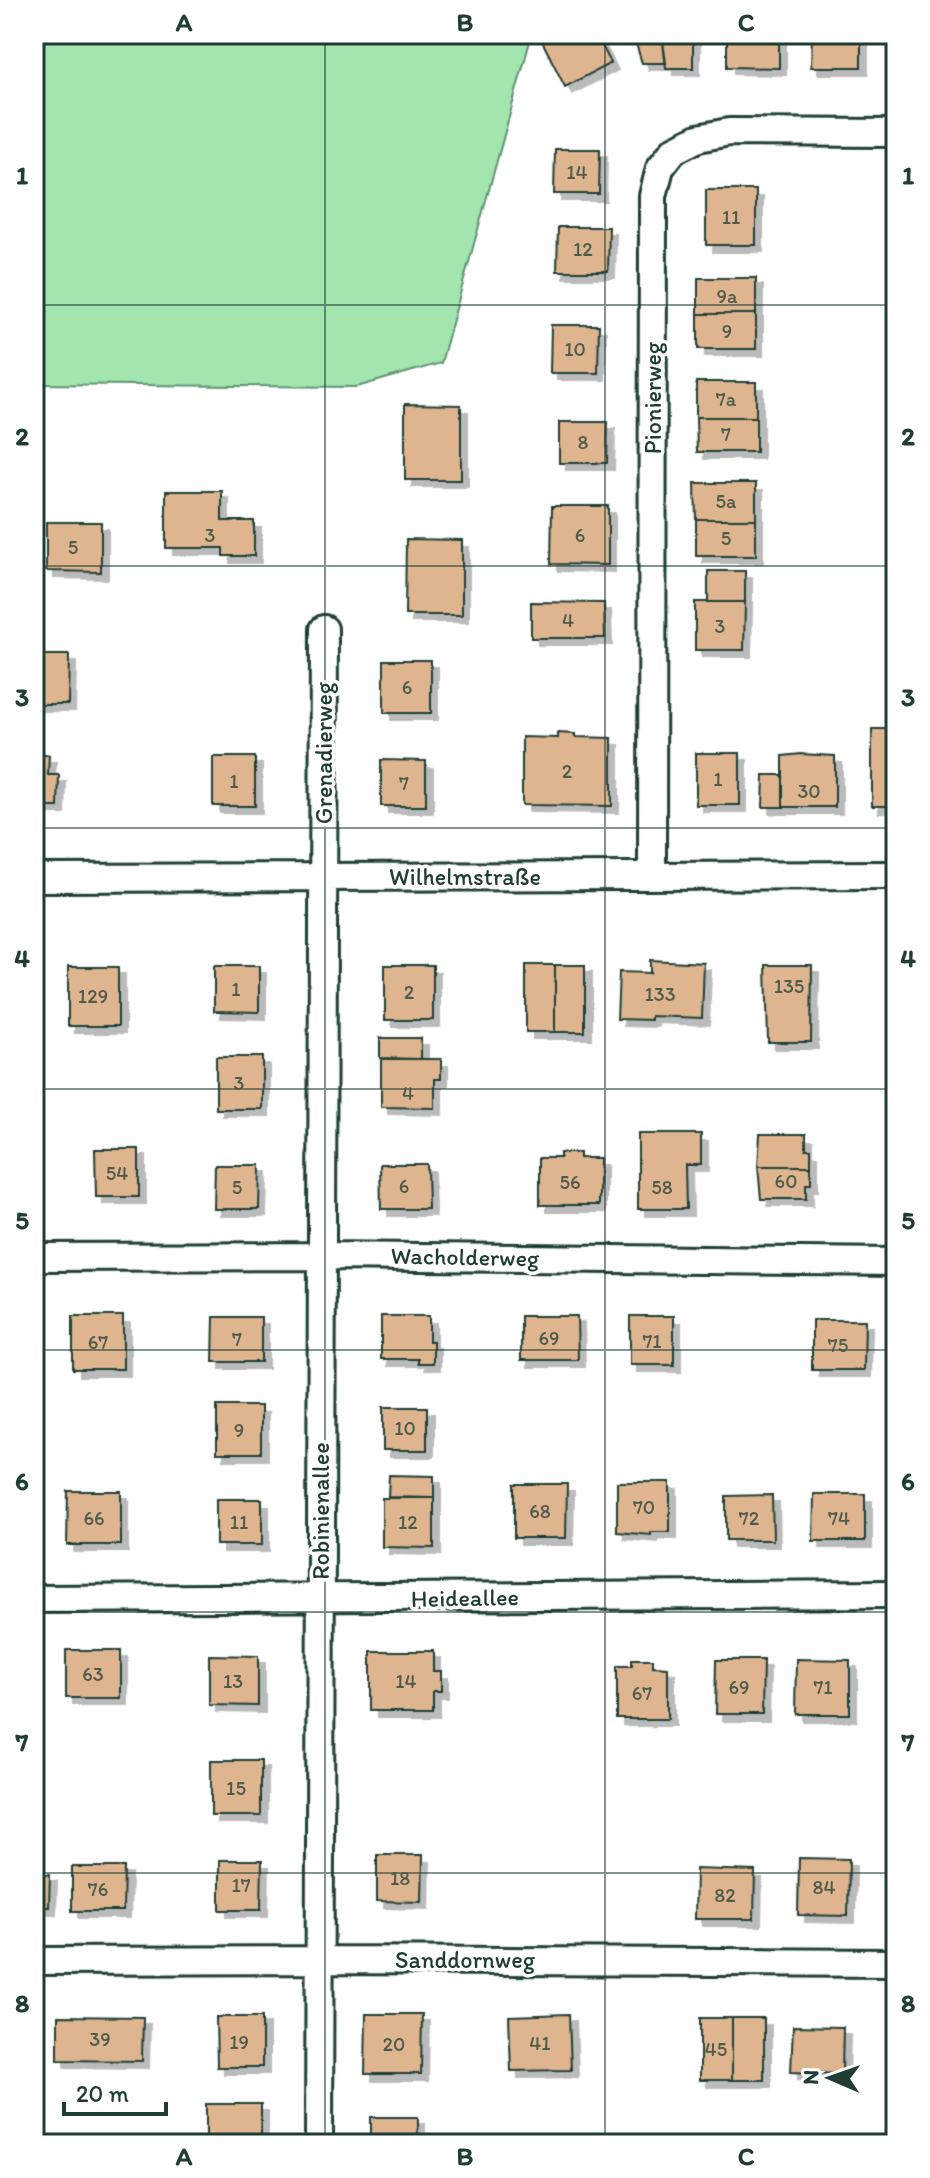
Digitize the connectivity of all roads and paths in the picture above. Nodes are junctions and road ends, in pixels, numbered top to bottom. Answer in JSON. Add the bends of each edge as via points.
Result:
{"nodes":[{"id":1,"x":896,"y":133,"type":"edge"},
{"id":2,"x":324,"y":629,"type":"dead end"},
{"id":3,"x":896,"y":875,"type":"edge"},
{"id":4,"x":652,"y":876,"type":"junction"},
{"id":5,"x":323,"y":877,"type":"junction"},
{"id":6,"x":34,"y":878,"type":"edge"},
{"id":7,"x":322,"y":1256,"type":"junction"},
{"id":8,"x":34,"y":1257,"type":"edge"},
{"id":9,"x":896,"y":1262,"type":"edge"},
{"id":10,"x":896,"y":1594,"type":"edge"},
{"id":11,"x":34,"y":1599,"type":"edge"},
{"id":12,"x":321,"y":1599,"type":"junction"},
{"id":13,"x":319,"y":1960,"type":"junction"},
{"id":14,"x":34,"y":1961,"type":"edge"},
{"id":15,"x":896,"y":1963,"type":"edge"},
{"id":16,"x":319,"y":2144,"type":"edge"}],
"edges":[{"from":1,"to":4,"type":"street","name":"Pionierweg","via":[[729,132],[674,150],[660,168],[653,196]]},
{"from":2,"to":5,"type":"street","name":"Grenadierweg"},
{"from":3,"to":4,"type":"street","name":"Wilhelmstraße"},
{"from":4,"to":5,"type":"street","name":"Wilhelmstraße"},
{"from":5,"to":6,"type":"street","name":"Wilhelmstraße"},
{"from":5,"to":7,"type":"street","name":"Robinienallee"},
{"from":7,"to":8,"type":"street","name":"Wacholderweg"},
{"from":7,"to":9,"type":"street","name":"Wacholderweg"},
{"from":7,"to":12,"type":"street","name":"Robinienallee"},
{"from":10,"to":12,"type":"street","name":"Heideallee"},
{"from":11,"to":12,"type":"street","name":"Heideallee"},
{"from":12,"to":13,"type":"street","name":"Robinienallee"},
{"from":13,"to":14,"type":"street","name":"Sanddornweg"},
{"from":13,"to":15,"type":"street","name":"Sanddornweg"},
{"from":13,"to":16,"type":"street","name":"Robinienallee"}]}
